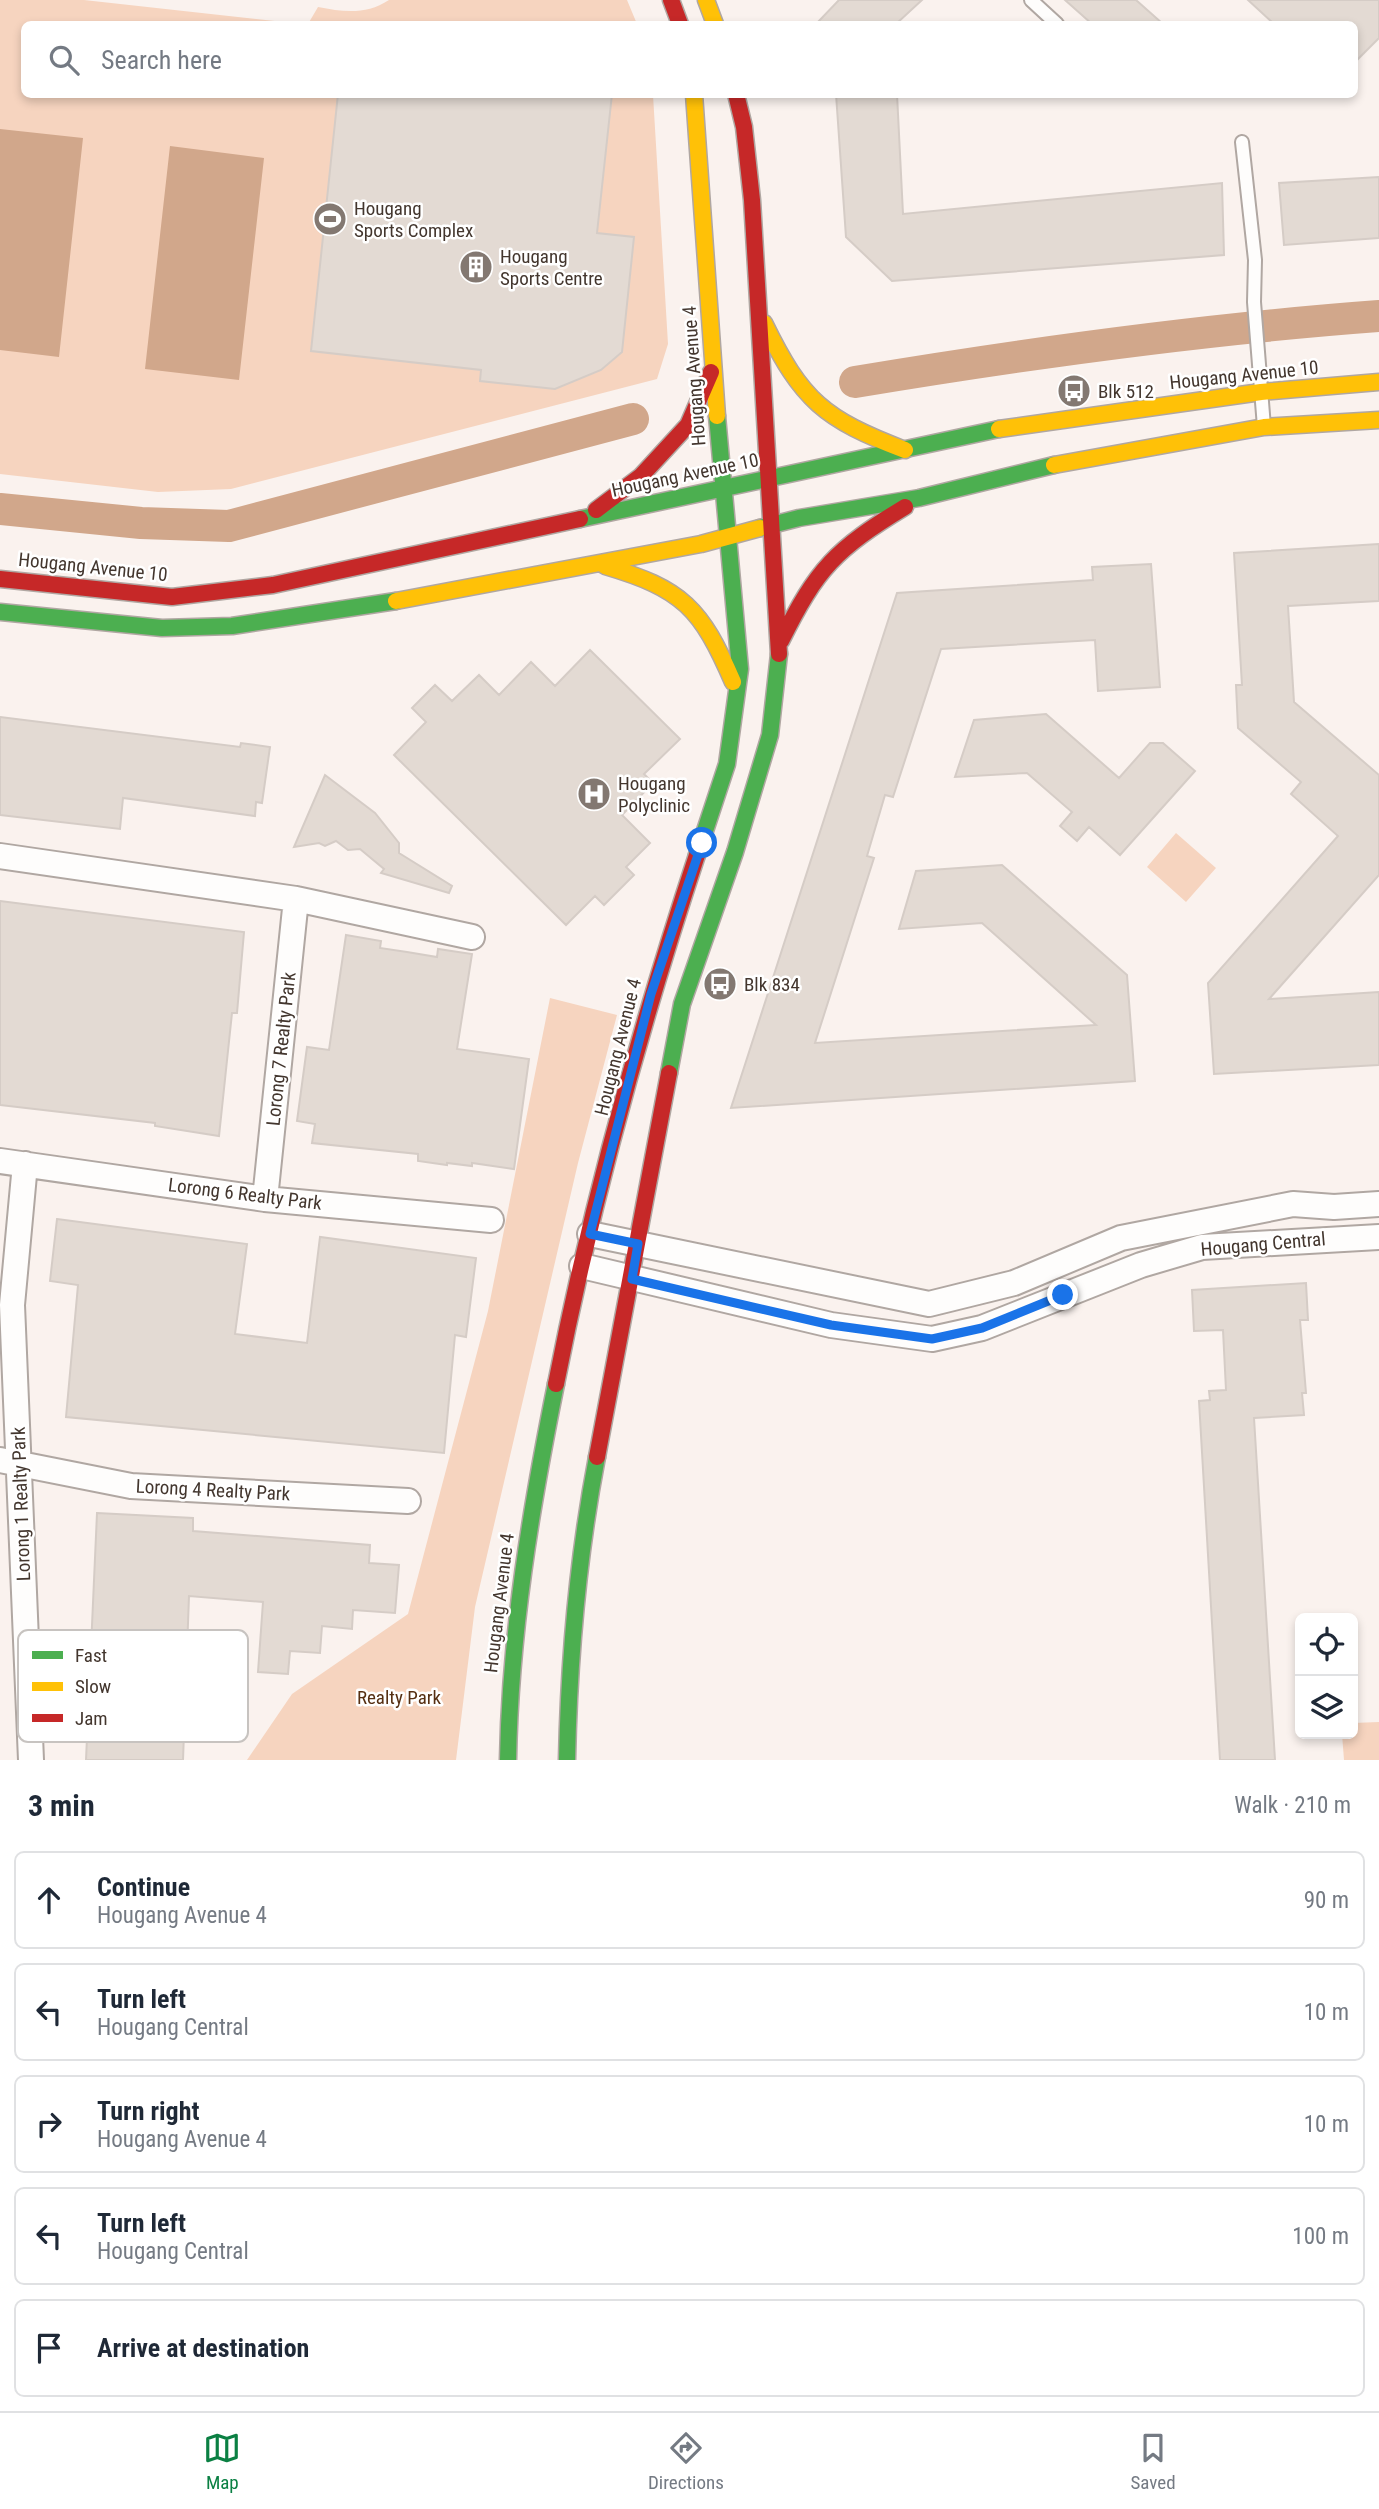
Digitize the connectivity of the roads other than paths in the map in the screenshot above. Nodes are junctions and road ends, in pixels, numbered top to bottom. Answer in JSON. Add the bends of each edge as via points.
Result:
{"nodes":[{"id":1,"x":671,"y":0,"type":"edge"},
{"id":2,"x":706,"y":0,"type":"edge"},
{"id":3,"x":1031,"y":0,"type":"edge"},
{"id":4,"x":679,"y":21,"type":"edge"},
{"id":5,"x":714,"y":21,"type":"edge"},
{"id":6,"x":1054,"y":21,"type":"edge"},
{"id":7,"x":694,"y":98,"type":"edge"},
{"id":8,"x":737,"y":98,"type":"edge"},
{"id":9,"x":1242,"y":142,"type":"dead end"},
{"id":10,"x":759,"y":315,"type":"junction"},
{"id":11,"x":713,"y":366,"type":"junction"},
{"id":12,"x":1379,"y":383,"type":"edge"},
{"id":13,"x":1261,"y":393,"type":"junction"},
{"id":14,"x":1379,"y":420,"type":"edge"},
{"id":15,"x":1264,"y":427,"type":"junction"},
{"id":16,"x":905,"y":450,"type":"junction"},
{"id":17,"x":769,"y":478,"type":"junction"},
{"id":18,"x":723,"y":486,"type":"junction"},
{"id":19,"x":919,"y":498,"type":"junction"},
{"id":20,"x":586,"y":518,"type":"junction"},
{"id":21,"x":773,"y":525,"type":"junction"},
{"id":22,"x":730,"y":537,"type":"junction"},
{"id":23,"x":596,"y":564,"type":"junction"},
{"id":24,"x":0,"y":579,"type":"edge"},
{"id":25,"x":0,"y":612,"type":"edge"},
{"id":26,"x":780,"y":643,"type":"junction"},
{"id":27,"x":738,"y":694,"type":"junction"},
{"id":28,"x":0,"y":856,"type":"edge"},
{"id":29,"x":296,"y":899,"type":"junction"},
{"id":30,"x":472,"y":937,"type":"dead end"},
{"id":31,"x":0,"y":1161,"type":"edge"},
{"id":32,"x":25,"y":1164,"type":"junction"},
{"id":33,"x":265,"y":1199,"type":"junction"},
{"id":34,"x":1379,"y":1204,"type":"edge"},
{"id":35,"x":491,"y":1220,"type":"dead end"},
{"id":36,"x":590,"y":1234,"type":"junction"},
{"id":37,"x":1379,"y":1237,"type":"edge"},
{"id":38,"x":638,"y":1244,"type":"junction"},
{"id":39,"x":1131,"y":1251,"type":"junction"},
{"id":40,"x":582,"y":1266,"type":"junction"},
{"id":41,"x":632,"y":1279,"type":"junction"},
{"id":42,"x":10,"y":1462,"type":"edge"},
{"id":43,"x":408,"y":1501,"type":"dead end"},
{"id":44,"x":22,"y":1630,"type":"edge"},
{"id":45,"x":30,"y":1742,"type":"edge"},
{"id":46,"x":31,"y":1760,"type":"edge"},
{"id":47,"x":508,"y":1760,"type":"edge"},
{"id":48,"x":567,"y":1760,"type":"edge"}],
"edges":[{"from":1,"to":4,"type":"main road"},
{"from":2,"to":5,"type":"main road"},
{"from":3,"to":6,"type":"lane"},
{"from":7,"to":11,"type":"main road","name":"Hougang Avenue 4"},
{"from":8,"to":10,"type":"main road","via":[[752,200]]},
{"from":9,"to":13,"type":"lane","via":[[1255,260]]},
{"from":10,"to":16,"type":"main road","via":[[794,380],[833,418]]},
{"from":10,"to":17,"type":"main road"},
{"from":11,"to":18,"type":"main road","name":"Hougang Avenue 4"},
{"from":11,"to":20,"type":"main road","via":[[688,425],[641,476]]},
{"from":12,"to":13,"type":"main road","name":"Hougang Avenue 10"},
{"from":13,"to":15,"type":"lane"},
{"from":13,"to":16,"type":"main road","name":"Hougang Avenue 10","via":[[1026,423]]},
{"from":14,"to":15,"type":"main road"},
{"from":15,"to":19,"type":"main road","via":[[1085,457]]},
{"from":16,"to":17,"type":"main road","name":"Hougang Avenue 10"},
{"from":17,"to":18,"type":"main road","name":"Hougang Avenue 10"},
{"from":17,"to":21,"type":"main road"},
{"from":18,"to":20,"type":"main road","name":"Hougang Avenue 10"},
{"from":18,"to":22,"type":"main road","name":"Hougang Avenue 4"},
{"from":19,"to":21,"type":"main road"},
{"from":19,"to":26,"type":"main road","via":[[860,535],[830,561],[808,587]]},
{"from":20,"to":24,"type":"main road","name":"Hougang Avenue 10","via":[[273,585],[172,597]]},
{"from":21,"to":22,"type":"main road"},
{"from":21,"to":26,"type":"main road"},
{"from":22,"to":23,"type":"main road"},
{"from":22,"to":27,"type":"main road","name":"Hougang Avenue 4"},
{"from":23,"to":25,"type":"main road","via":[[468,590],[232,626],[162,628]]},
{"from":23,"to":27,"type":"main road","via":[[645,577],[694,607],[719,646]]},
{"from":26,"to":38,"type":"main road","via":[[770,735],[682,1004]]},
{"from":27,"to":36,"type":"main road","name":"Hougang Avenue 4","via":[[727,764],[651,994]]},
{"from":28,"to":29,"type":"street"},
{"from":29,"to":30,"type":"street"},
{"from":29,"to":33,"type":"street","name":"Lorong 7 Realty Park"},
{"from":31,"to":32,"type":"street","name":"Lorong 6 Realty Park"},
{"from":32,"to":33,"type":"street","name":"Lorong 6 Realty Park"},
{"from":32,"to":42,"type":"street","name":"Lorong 1 Realty Park","via":[[12,1305]]},
{"from":33,"to":35,"type":"street","name":"Lorong 6 Realty Park"},
{"from":34,"to":39,"type":"street","name":"Hougang Central","via":[[1293,1204]]},
{"from":36,"to":38,"type":"street","name":"Hougang Central"},
{"from":36,"to":40,"type":"main road","name":"Hougang Avenue 4"},
{"from":37,"to":39,"type":"street","name":"Hougang Central"},
{"from":38,"to":39,"type":"street","name":"Hougang Central","via":[[929,1304]]},
{"from":38,"to":41,"type":"main road"},
{"from":39,"to":41,"type":"street","name":"Hougang Central","via":[[982,1328],[932,1339],[831,1325]]},
{"from":40,"to":41,"type":"street","name":"Hougang Central"},
{"from":40,"to":47,"type":"main road","name":"Hougang Avenue 4","via":[[531,1509],[509,1701]]},
{"from":41,"to":48,"type":"main road","via":[[583,1529]]},
{"from":42,"to":43,"type":"street","name":"Lorong 4 Realty Park","via":[[131,1486]]},
{"from":42,"to":44,"type":"street","name":"Lorong 1 Realty Park"},
{"from":45,"to":46,"type":"street","name":"Lorong 1 Realty Park"}]}
